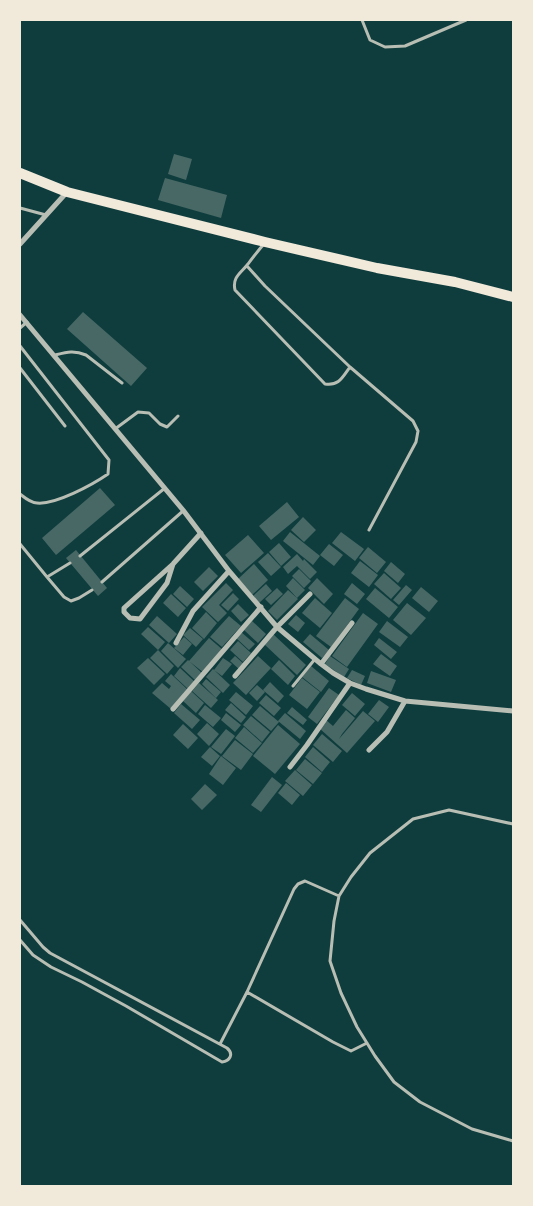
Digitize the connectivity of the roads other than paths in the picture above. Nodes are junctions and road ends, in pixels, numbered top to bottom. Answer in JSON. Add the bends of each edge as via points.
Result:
{"nodes":[{"id":1,"x":362,"y":20,"type":"edge"},
{"id":2,"x":466,"y":20,"type":"edge"},
{"id":3,"x":20,"y":173,"type":"edge"},
{"id":4,"x":67,"y":192,"type":"junction"},
{"id":5,"x":20,"y":208,"type":"edge"},
{"id":6,"x":46,"y":215,"type":"junction"},
{"id":7,"x":265,"y":242,"type":"junction"},
{"id":8,"x":20,"y":244,"type":"edge"},
{"id":9,"x":247,"y":266,"type":"junction"},
{"id":10,"x":511,"y":296,"type":"edge"},
{"id":11,"x":20,"y":314,"type":"edge"},
{"id":12,"x":27,"y":322,"type":"junction"},
{"id":13,"x":20,"y":328,"type":"edge"},
{"id":14,"x":20,"y":346,"type":"edge"},
{"id":15,"x":54,"y":356,"type":"junction"},
{"id":16,"x":350,"y":367,"type":"junction"},
{"id":17,"x":20,"y":368,"type":"edge"},
{"id":18,"x":122,"y":383,"type":"dead end"},
{"id":19,"x":178,"y":416,"type":"dead end"},
{"id":20,"x":65,"y":426,"type":"dead end"},
{"id":21,"x":115,"y":429,"type":"junction"},
{"id":22,"x":164,"y":488,"type":"junction"},
{"id":23,"x":20,"y":494,"type":"edge"},
{"id":24,"x":183,"y":510,"type":"junction"},
{"id":25,"x":369,"y":530,"type":"dead end"},
{"id":26,"x":201,"y":534,"type":"junction"},
{"id":27,"x":20,"y":544,"type":"edge"},
{"id":28,"x":80,"y":556,"type":"dead end"},
{"id":29,"x":70,"y":562,"type":"dead end"},
{"id":30,"x":173,"y":564,"type":"junction"},
{"id":31,"x":229,"y":571,"type":"junction"},
{"id":32,"x":47,"y":577,"type":"junction"},
{"id":33,"x":102,"y":582,"type":"dead end"},
{"id":34,"x":92,"y":590,"type":"dead end"},
{"id":35,"x":310,"y":594,"type":"dead end"},
{"id":36,"x":261,"y":607,"type":"junction"},
{"id":37,"x":352,"y":623,"type":"dead end"},
{"id":38,"x":277,"y":626,"type":"junction"},
{"id":39,"x":176,"y":644,"type":"dead end"},
{"id":40,"x":315,"y":659,"type":"junction"},
{"id":41,"x":321,"y":664,"type":"junction"},
{"id":42,"x":236,"y":676,"type":"dead end"},
{"id":43,"x":350,"y":683,"type":"junction"},
{"id":44,"x":293,"y":686,"type":"dead end"},
{"id":45,"x":404,"y":701,"type":"junction"},
{"id":46,"x":173,"y":710,"type":"dead end"},
{"id":47,"x":513,"y":711,"type":"edge"},
{"id":48,"x":369,"y":750,"type":"dead end"},
{"id":49,"x":290,"y":767,"type":"dead end"},
{"id":50,"x":513,"y":824,"type":"edge"},
{"id":51,"x":339,"y":896,"type":"junction"},
{"id":52,"x":20,"y":920,"type":"edge"},
{"id":53,"x":20,"y":940,"type":"edge"},
{"id":54,"x":247,"y":992,"type":"junction"},
{"id":55,"x":367,"y":1043,"type":"junction"},
{"id":56,"x":220,"y":1044,"type":"junction"},
{"id":57,"x":513,"y":1141,"type":"edge"}],
"edges":[{"from":1,"to":2,"type":"lane","via":[[370,40],[385,47],[405,46]]},
{"from":3,"to":4,"type":"highway"},
{"from":4,"to":6,"type":"street"},
{"from":4,"to":7,"type":"highway"},
{"from":5,"to":6,"type":"lane"},
{"from":6,"to":8,"type":"street"},
{"from":7,"to":9,"type":"lane"},
{"from":7,"to":10,"type":"highway"},
{"from":9,"to":16,"type":"lane"},
{"from":9,"to":16,"type":"lane","via":[[234,280],[235,290],[325,384],[333,385],[340,381]]},
{"from":11,"to":12,"type":"street"},
{"from":12,"to":13,"type":"lane"},
{"from":12,"to":15,"type":"street"},
{"from":14,"to":23,"type":"lane","via":[[109,460],[108,474],[49,503],[35,504]]},
{"from":15,"to":18,"type":"lane","via":[[68,351],[80,352]]},
{"from":15,"to":21,"type":"street"},
{"from":16,"to":25,"type":"lane","via":[[413,421],[418,431],[416,442]]},
{"from":17,"to":20,"type":"lane"},
{"from":19,"to":21,"type":"lane","via":[[167,427],[149,413],[138,412]]},
{"from":21,"to":22,"type":"street"},
{"from":22,"to":24,"type":"street"},
{"from":22,"to":28,"type":"lane"},
{"from":24,"to":26,"type":"street"},
{"from":24,"to":33,"type":"lane"},
{"from":26,"to":30,"type":"street"},
{"from":26,"to":31,"type":"street"},
{"from":27,"to":32,"type":"lane"},
{"from":29,"to":32,"type":"lane"},
{"from":30,"to":30,"type":"street","via":[[167,583],[140,619],[130,618],[124,608]]},
{"from":31,"to":36,"type":"street"},
{"from":31,"to":39,"type":"street","via":[[193,611]]},
{"from":32,"to":34,"type":"lane","via":[[71,601]]},
{"from":35,"to":38,"type":"street"},
{"from":36,"to":38,"type":"street"},
{"from":36,"to":46,"type":"street"},
{"from":37,"to":41,"type":"street"},
{"from":38,"to":40,"type":"street"},
{"from":38,"to":42,"type":"street"},
{"from":40,"to":41,"type":"street"},
{"from":40,"to":44,"type":"lane"},
{"from":41,"to":43,"type":"street"},
{"from":43,"to":45,"type":"street"},
{"from":43,"to":49,"type":"street"},
{"from":45,"to":47,"type":"street"},
{"from":45,"to":48,"type":"street","via":[[387,732]]},
{"from":50,"to":51,"type":"lane","via":[[449,810],[414,819],[370,853]]},
{"from":51,"to":54,"type":"lane","via":[[305,881],[298,884]]},
{"from":51,"to":55,"type":"lane","via":[[330,961],[341,993]]},
{"from":52,"to":56,"type":"lane","via":[[50,953]]},
{"from":53,"to":56,"type":"lane","via":[[33,955],[51,967],[222,1062],[227,1061],[230,1050]]},
{"from":54,"to":55,"type":"lane","via":[[351,1051]]},
{"from":54,"to":56,"type":"lane"},
{"from":55,"to":57,"type":"lane","via":[[394,1082],[420,1102],[472,1129]]}]}
